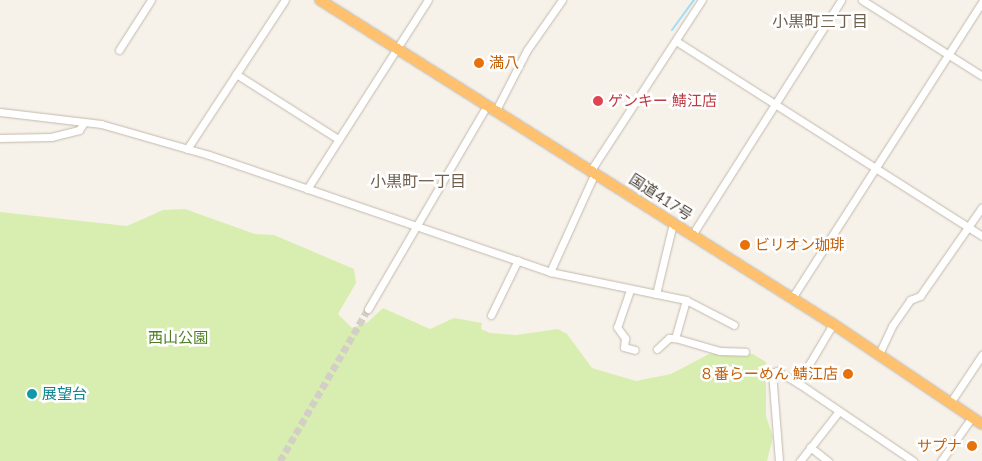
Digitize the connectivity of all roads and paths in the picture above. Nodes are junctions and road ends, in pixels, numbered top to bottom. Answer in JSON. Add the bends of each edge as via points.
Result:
{"nodes":[{"id":1,"x":151,"y":0,"type":"edge"},
{"id":2,"x":285,"y":0,"type":"edge"},
{"id":3,"x":320,"y":0,"type":"edge"},
{"id":4,"x":428,"y":0,"type":"edge"},
{"id":5,"x":562,"y":0,"type":"edge"},
{"id":6,"x":702,"y":0,"type":"edge"},
{"id":7,"x":841,"y":0,"type":"edge"},
{"id":8,"x":862,"y":0,"type":"edge"},
{"id":9,"x":982,"y":2,"type":"edge"},
{"id":10,"x":676,"y":41,"type":"junction"},
{"id":11,"x":396,"y":48,"type":"junction"},
{"id":12,"x":119,"y":50,"type":"dead end"},
{"id":13,"x":947,"y":55,"type":"junction"},
{"id":14,"x":236,"y":74,"type":"junction"},
{"id":15,"x":982,"y":76,"type":"edge"},
{"id":16,"x":775,"y":104,"type":"junction"},
{"id":17,"x":491,"y":108,"type":"junction"},
{"id":18,"x":0,"y":112,"type":"edge"},
{"id":19,"x":83,"y":124,"type":"junction"},
{"id":20,"x":0,"y":138,"type":"edge"},
{"id":21,"x":338,"y":139,"type":"junction"},
{"id":22,"x":187,"y":149,"type":"junction"},
{"id":23,"x":876,"y":168,"type":"junction"},
{"id":24,"x":593,"y":172,"type":"junction"},
{"id":25,"x":307,"y":189,"type":"junction"},
{"id":26,"x":982,"y":207,"type":"edge"},
{"id":27,"x":673,"y":223,"type":"junction"},
{"id":28,"x":418,"y":224,"type":"junction"},
{"id":29,"x":969,"y":226,"type":"junction"},
{"id":30,"x":692,"y":235,"type":"junction"},
{"id":31,"x":982,"y":236,"type":"edge"},
{"id":32,"x":518,"y":260,"type":"junction"},
{"id":33,"x":550,"y":272,"type":"junction"},
{"id":34,"x":630,"y":290,"type":"junction"},
{"id":35,"x":656,"y":294,"type":"junction"},
{"id":36,"x":792,"y":298,"type":"junction"},
{"id":37,"x":686,"y":300,"type":"junction"},
{"id":38,"x":368,"y":309,"type":"tunnel mouth"},
{"id":39,"x":491,"y":315,"type":"dead end"},
{"id":40,"x":834,"y":324,"type":"junction"},
{"id":41,"x":734,"y":325,"type":"dead end"},
{"id":42,"x":675,"y":338,"type":"junction"},
{"id":43,"x":657,"y":348,"type":"dead end"},
{"id":44,"x":635,"y":350,"type":"dead end"},
{"id":45,"x":745,"y":352,"type":"dead end"},
{"id":46,"x":879,"y":354,"type":"junction"},
{"id":47,"x":982,"y":355,"type":"edge"},
{"id":48,"x":798,"y":383,"type":"junction"},
{"id":49,"x":950,"y":403,"type":"junction"},
{"id":50,"x":839,"y":411,"type":"junction"},
{"id":51,"x":972,"y":417,"type":"junction"},
{"id":52,"x":982,"y":424,"type":"edge"},
{"id":53,"x":810,"y":447,"type":"junction"},
{"id":54,"x":778,"y":461,"type":"edge"},
{"id":55,"x":800,"y":461,"type":"edge"},
{"id":56,"x":828,"y":461,"type":"edge"},
{"id":57,"x":913,"y":461,"type":"edge"},
{"id":58,"x":941,"y":461,"type":"edge"}],
"edges":[{"from":1,"to":12,"type":"street"},
{"from":2,"to":14,"type":"street"},
{"from":3,"to":11,"type":"highway","name":"国道417号"},
{"from":4,"to":11,"type":"street"},
{"from":5,"to":17,"type":"street"},
{"from":6,"to":10,"type":"street"},
{"from":7,"to":16,"type":"street"},
{"from":8,"to":13,"type":"street"},
{"from":9,"to":13,"type":"street"},
{"from":10,"to":16,"type":"street"},
{"from":10,"to":24,"type":"street"},
{"from":11,"to":17,"type":"highway","name":"国道417号"},
{"from":11,"to":21,"type":"street"},
{"from":13,"to":15,"type":"street"},
{"from":13,"to":23,"type":"street"},
{"from":14,"to":21,"type":"street"},
{"from":14,"to":22,"type":"street"},
{"from":16,"to":23,"type":"street"},
{"from":16,"to":30,"type":"street"},
{"from":17,"to":24,"type":"highway","name":"国道417号"},
{"from":17,"to":28,"type":"street"},
{"from":18,"to":19,"type":"street"},
{"from":19,"to":20,"type":"street","via":[[79,130],[51,137]]},
{"from":19,"to":22,"type":"street","via":[[101,124]]},
{"from":21,"to":25,"type":"street"},
{"from":22,"to":25,"type":"street"},
{"from":23,"to":29,"type":"street"},
{"from":23,"to":36,"type":"street"},
{"from":24,"to":27,"type":"highway","name":"国道417号"},
{"from":24,"to":33,"type":"street"},
{"from":25,"to":28,"type":"street"},
{"from":26,"to":29,"type":"street"},
{"from":27,"to":30,"type":"highway","name":"国道417号"},
{"from":27,"to":35,"type":"street"},
{"from":28,"to":32,"type":"street"},
{"from":28,"to":38,"type":"street"},
{"from":29,"to":31,"type":"street"},
{"from":29,"to":46,"type":"street","via":[[920,296],[910,300],[892,326]]},
{"from":30,"to":36,"type":"highway","name":"国道417号"},
{"from":32,"to":33,"type":"street"},
{"from":32,"to":39,"type":"street"},
{"from":33,"to":34,"type":"street"},
{"from":34,"to":35,"type":"street"},
{"from":34,"to":44,"type":"street","via":[[617,327],[625,338],[624,347]]},
{"from":35,"to":37,"type":"street"},
{"from":36,"to":40,"type":"highway","name":"国道417号"},
{"from":37,"to":41,"type":"street"},
{"from":37,"to":42,"type":"street"},
{"from":40,"to":46,"type":"highway","name":"国道417号"},
{"from":40,"to":48,"type":"street"},
{"from":42,"to":43,"type":"street","via":[[669,338]]},
{"from":42,"to":45,"type":"street","via":[[720,350]]},
{"from":46,"to":49,"type":"highway","name":"国道417号"},
{"from":47,"to":49,"type":"street"},
{"from":48,"to":50,"type":"street"},
{"from":48,"to":54,"type":"street","via":[[777,371],[772,372]]},
{"from":49,"to":51,"type":"highway","name":"国道417号"},
{"from":50,"to":53,"type":"street"},
{"from":50,"to":57,"type":"street"},
{"from":51,"to":52,"type":"highway","name":"国道417号"},
{"from":51,"to":58,"type":"street"},
{"from":53,"to":55,"type":"street"},
{"from":53,"to":56,"type":"street"}]}
